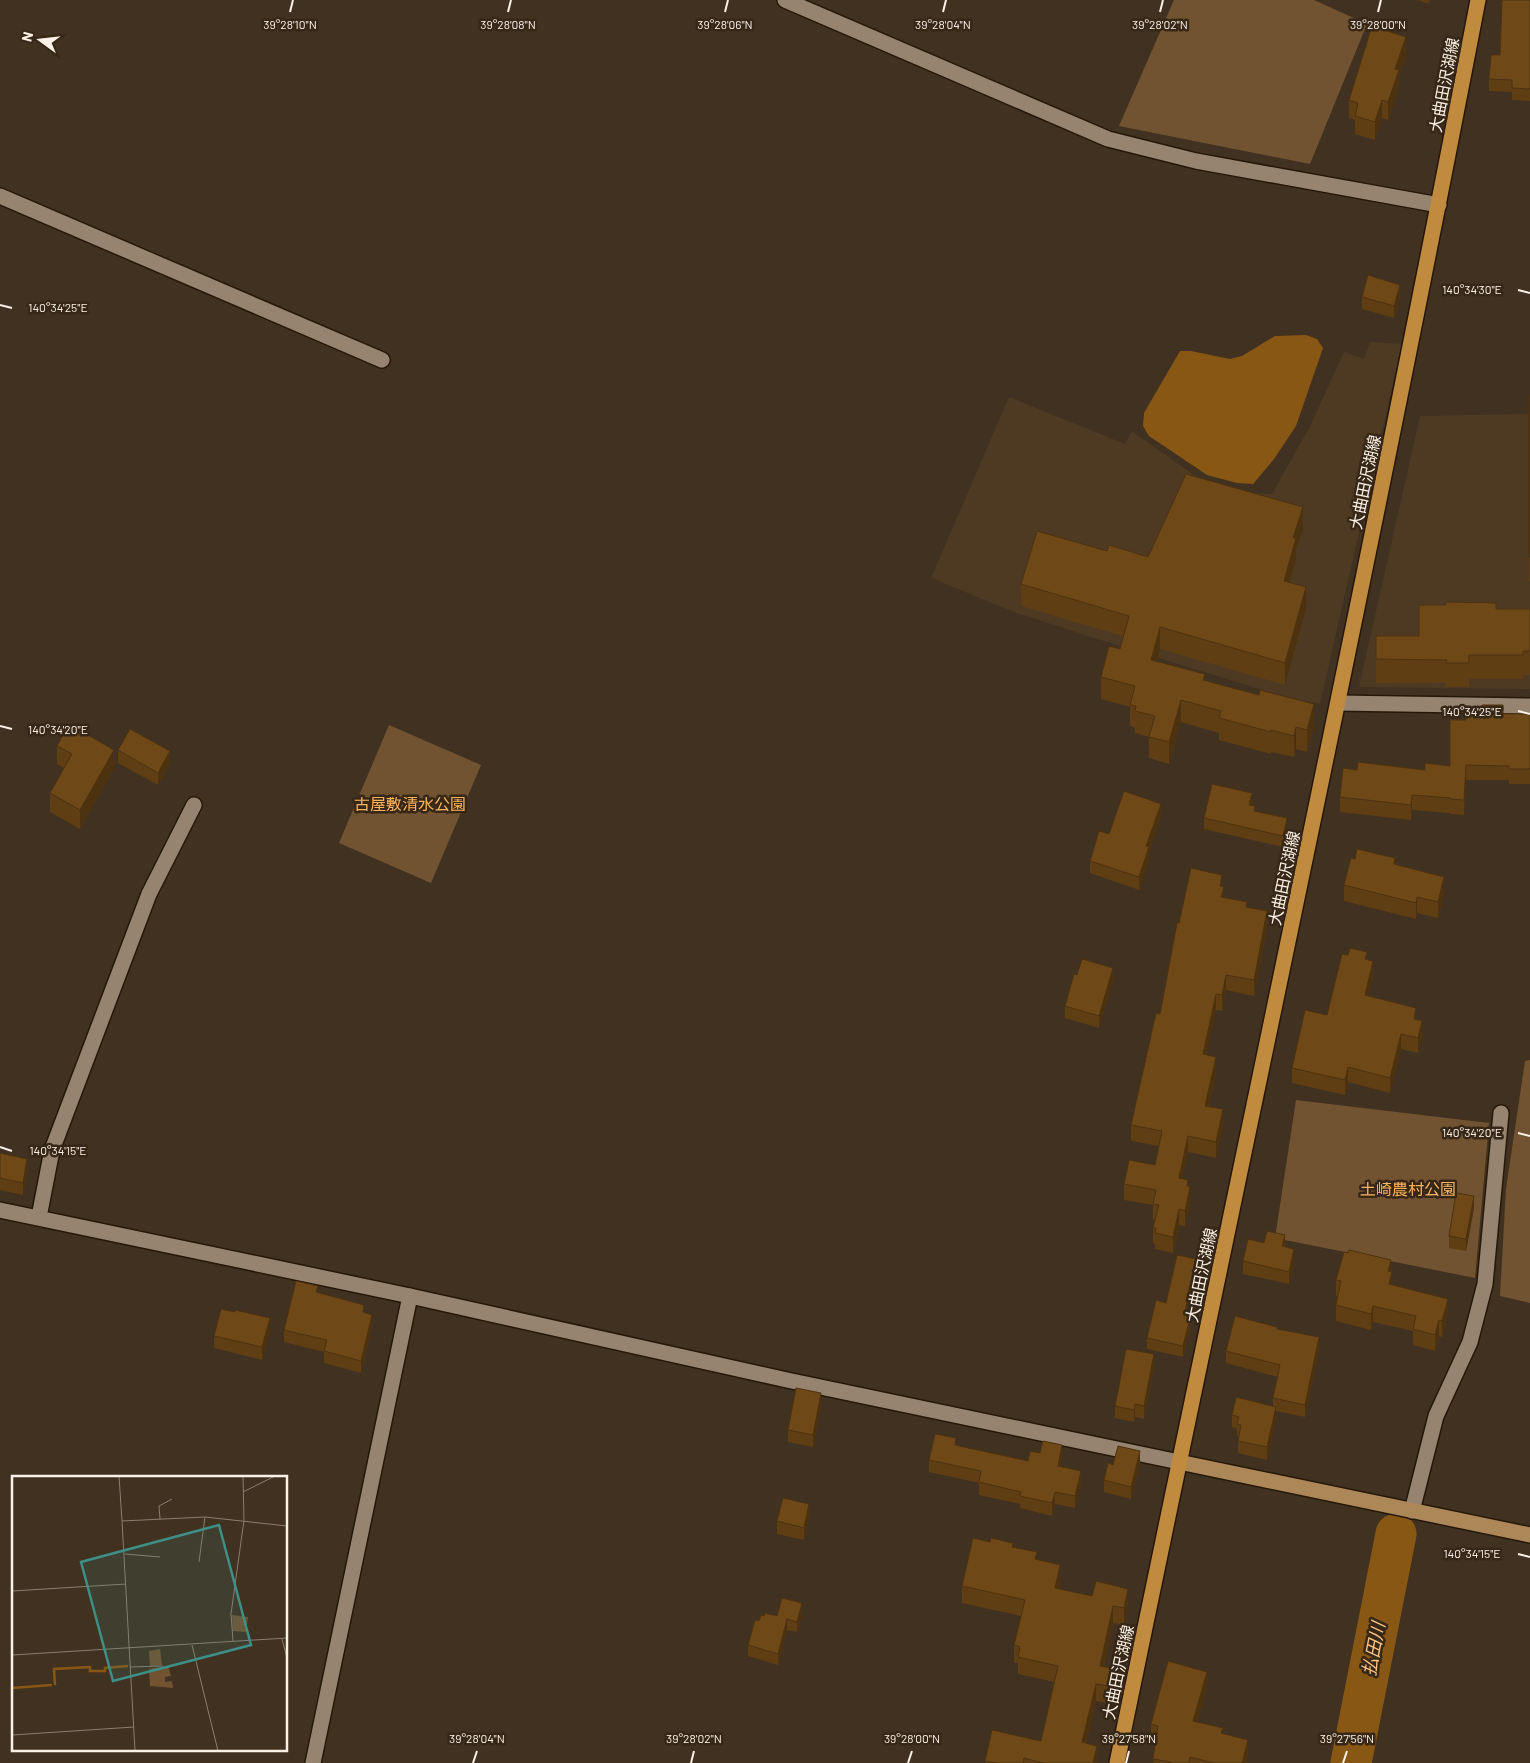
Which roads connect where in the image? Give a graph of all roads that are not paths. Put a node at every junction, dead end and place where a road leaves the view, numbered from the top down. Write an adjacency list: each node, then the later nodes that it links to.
1 (785, 0): 4 (street)
2 (1478, 0): 4 (main road, 大曲田沢湖線)
3 (0, 196): 5 (street)
4 (1439, 206): 6 (main road, 大曲田沢湖線)
5 (382, 360)
6 (1338, 703): 7 (street); 13 (main road, 大曲田沢湖線)
7 (1530, 706)
8 (194, 804): 11 (street)
9 (1501, 1113): 14 (street)
10 (0, 1210): 11 (street)
11 (40, 1217): 12 (street)
12 (410, 1296): 13 (street); 16 (street)
13 (1179, 1462): 14 (street); 17 (main road, 大曲田沢湖線)
14 (1412, 1511): 15 (street)
15 (1530, 1535)
16 (314, 1763)
17 (1118, 1763)

